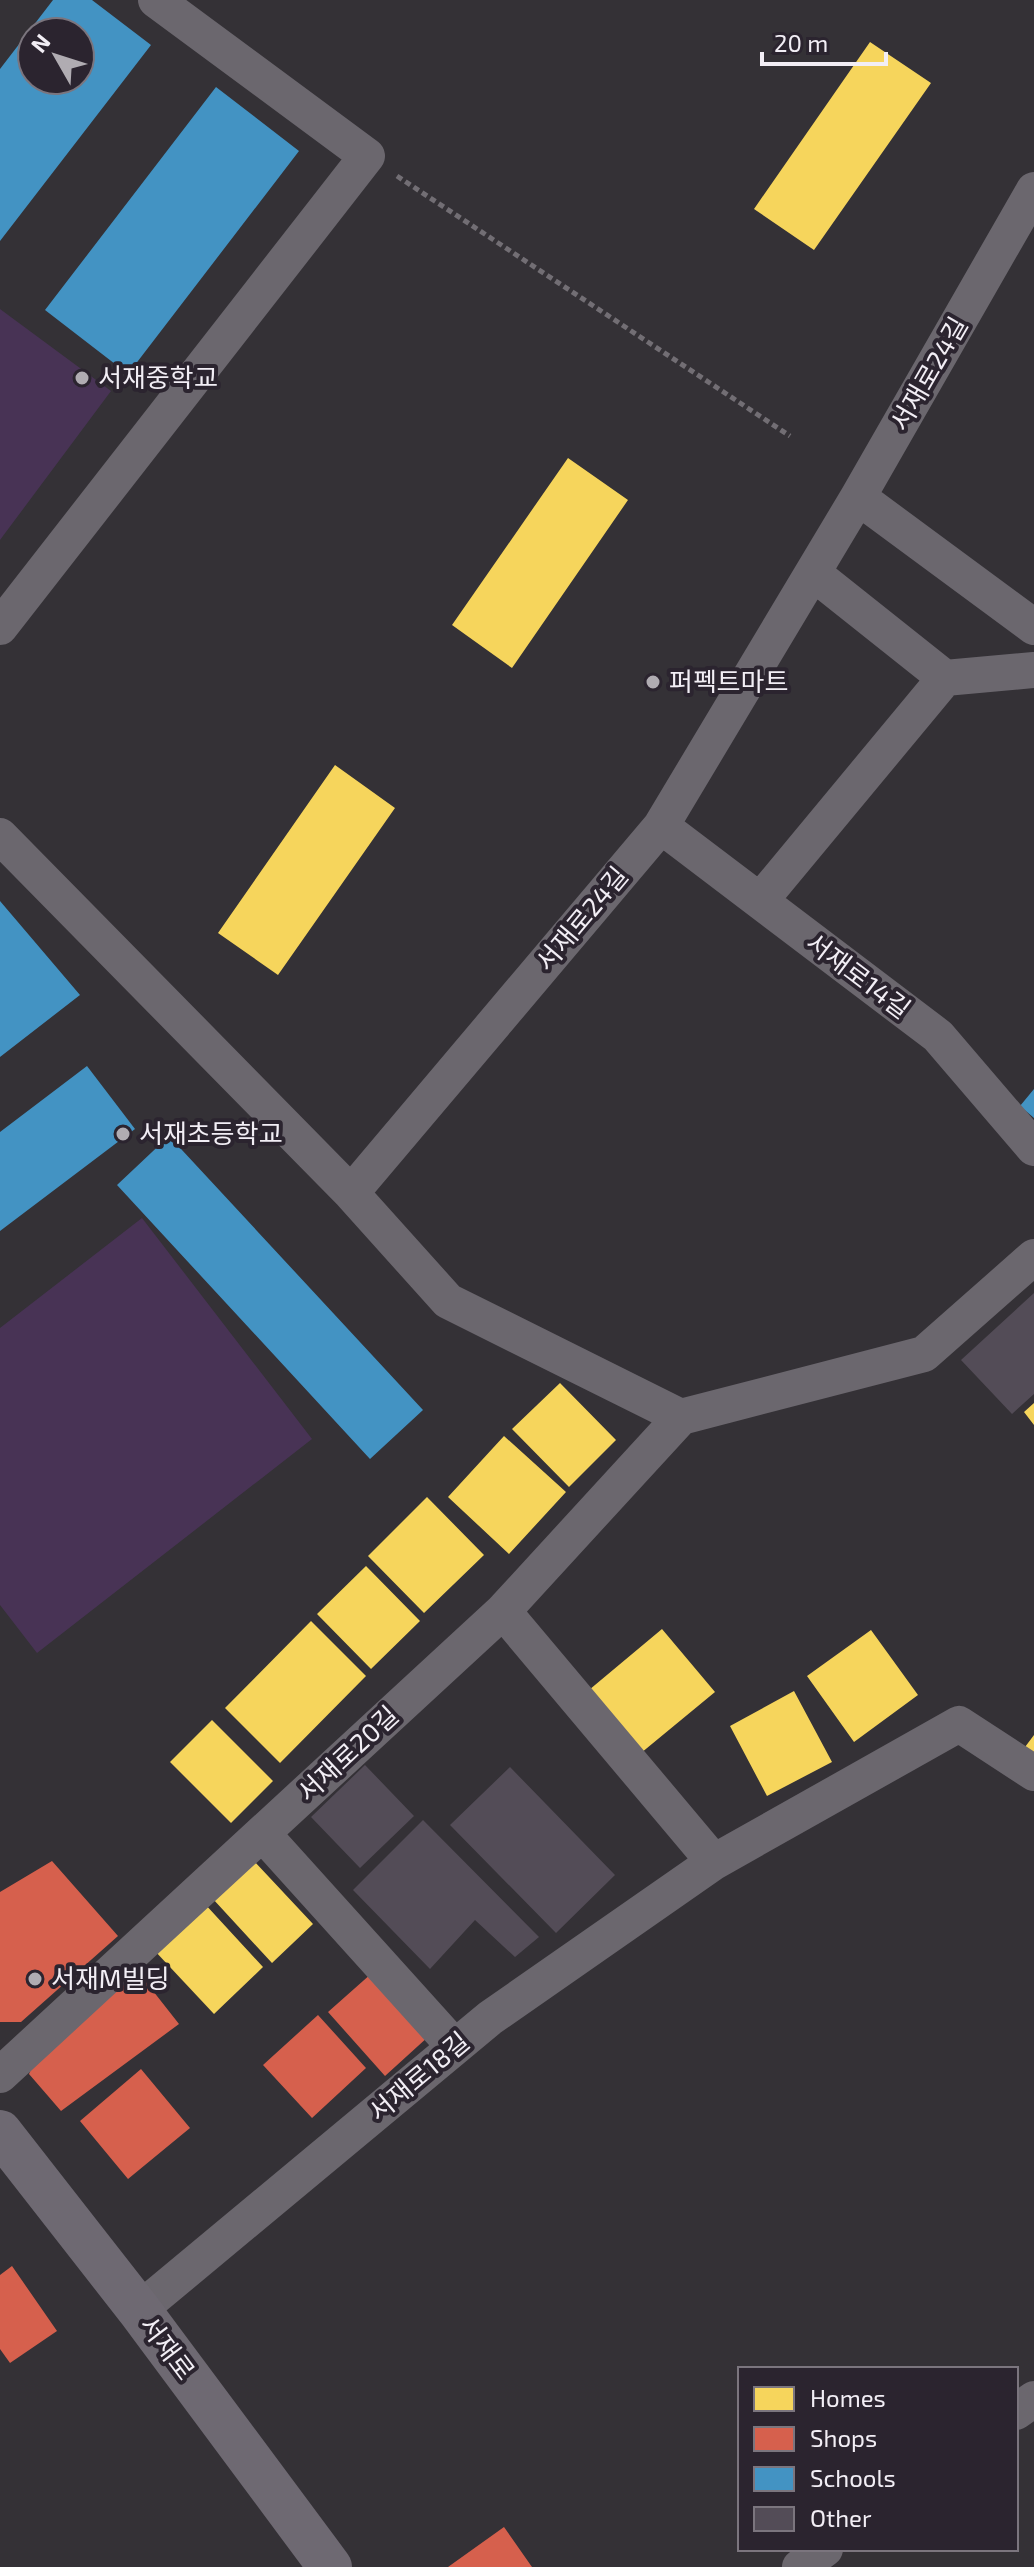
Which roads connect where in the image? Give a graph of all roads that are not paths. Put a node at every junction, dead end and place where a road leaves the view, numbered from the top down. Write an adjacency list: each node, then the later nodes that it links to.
1 (156, 0): 5 (street)
2 (1034, 190): 3 (street, 서재로24길)
3 (858, 497): 4 (street, 서재로24길); 6 (street)
4 (813, 573): 8 (street); 9 (street, 서재로24길)
5 (0, 627)
6 (1034, 627)
7 (1034, 670): 8 (street)
8 (945, 678): 11 (street)
9 (661, 826): 11 (street, 서재로14길); 13 (street, 서재로24길)
10 (0, 836): 13 (street)
11 (760, 901): 12 (street, 서재로14길)
12 (1034, 1148)
13 (351, 1193): 15 (street)
14 (1034, 1257): 15 (street)
15 (681, 1417): 16 (street, 서재로20길)
16 (503, 1611): 18 (street, 서재로20길); 19 (street)
17 (1034, 1773): 19 (street, 서재로18길)
18 (262, 1833): 20 (street); 21 (street, 서재로20길)
19 (714, 1862): 20 (street, 서재로18길)
20 (455, 2047): 23 (street, 서재로18길)
21 (0, 2075)
22 (0, 2132): 23 (main road, 서재로)
23 (139, 2310): 25 (main road, 서재로)
24 (822, 2551): 26 (street)
25 (330, 2567)
26 (800, 2567)

